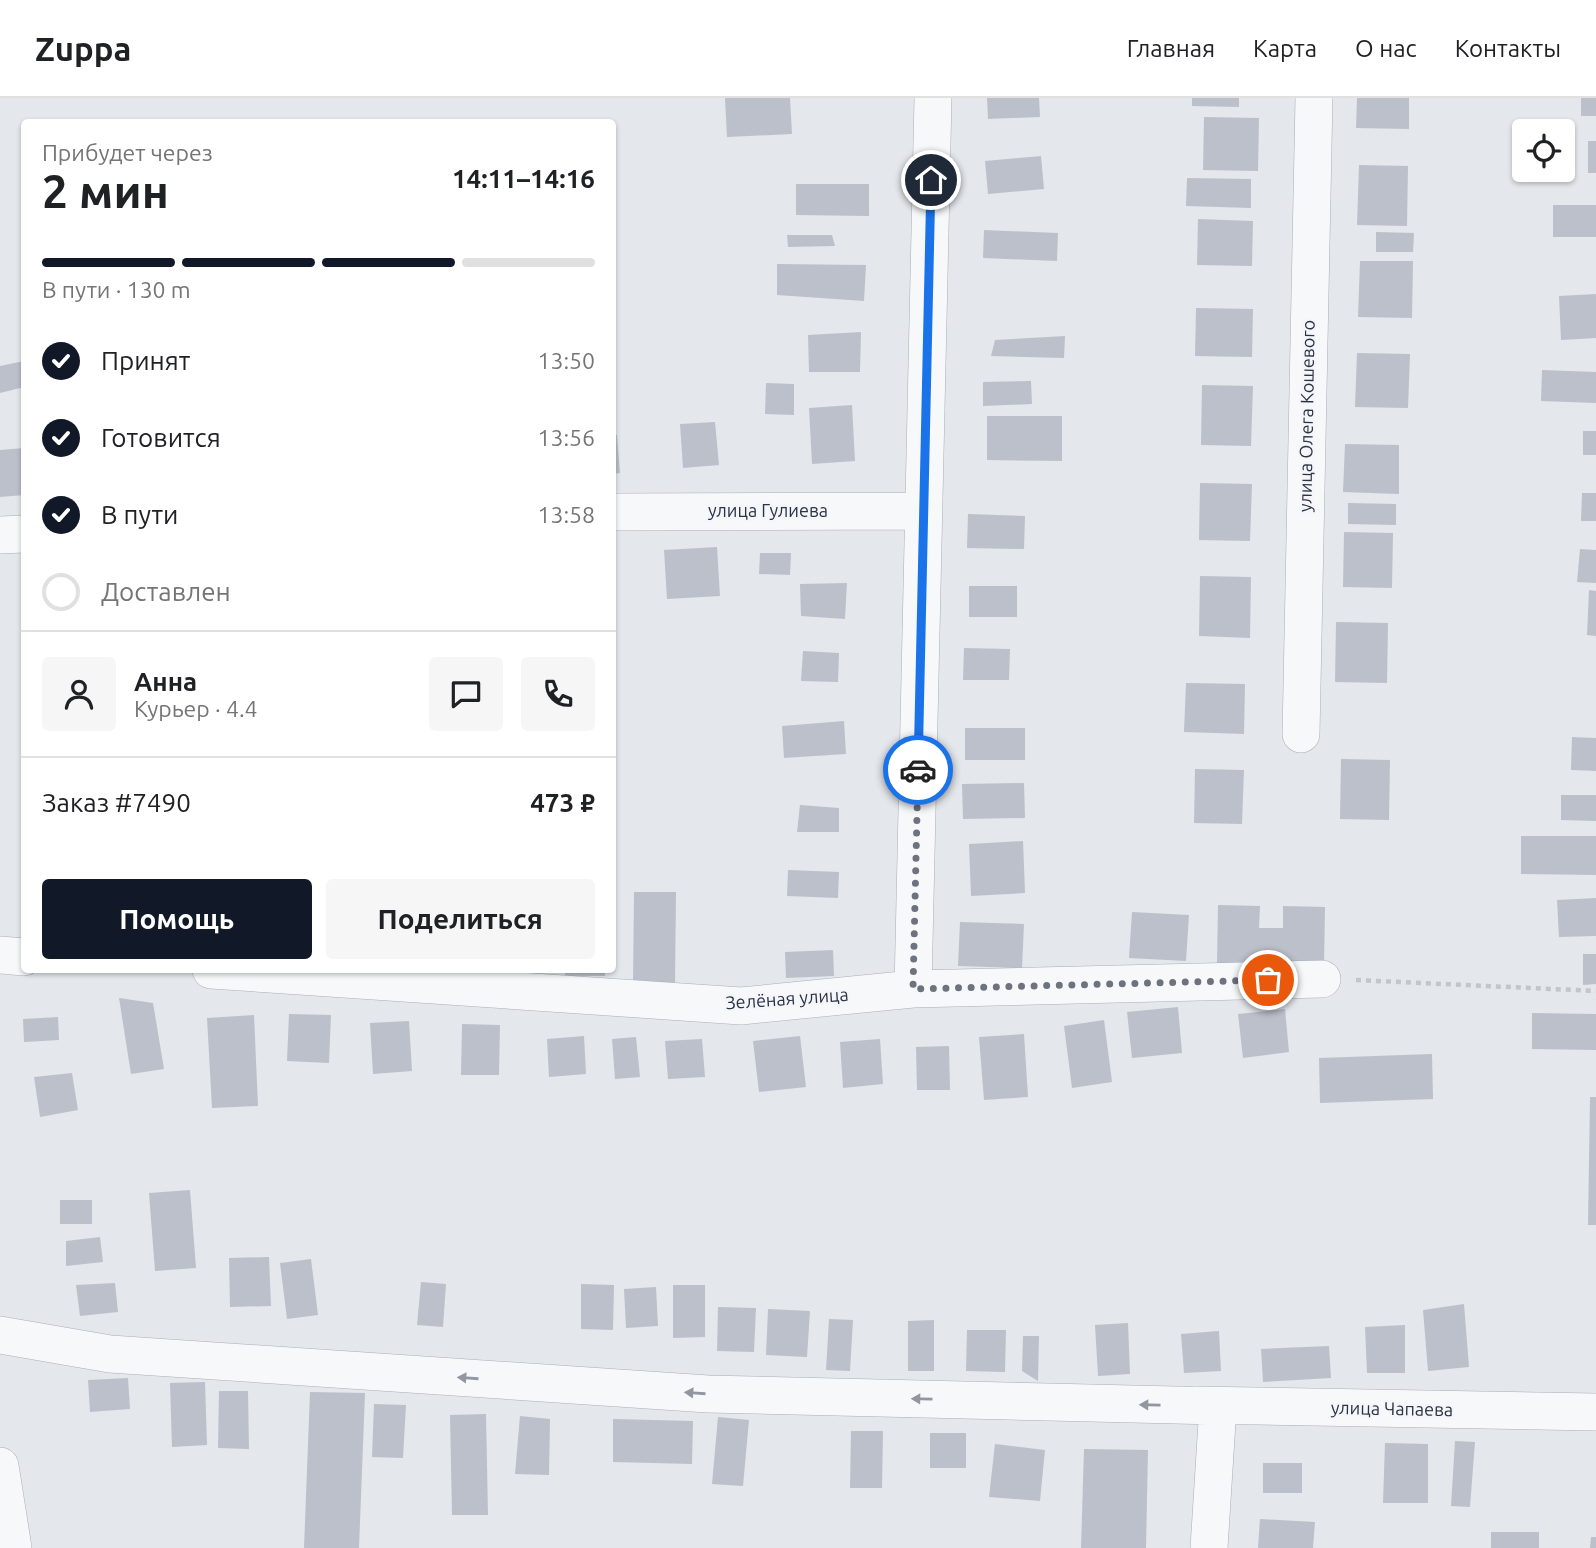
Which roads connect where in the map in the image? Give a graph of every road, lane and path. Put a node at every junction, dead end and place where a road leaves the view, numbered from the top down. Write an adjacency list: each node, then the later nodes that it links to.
1 (933, 98): 3 (street)
2 (1314, 98): 7 (street, улица Олега Кошевого)
3 (924, 510): 4 (street, улица Гулиева); 12 (street)
4 (616, 512)
5 (21, 534): 6 (street)
6 (0, 535)
7 (1300, 734)
8 (0, 955): 9 (street)
9 (21, 957)
10 (255, 973): 12 (street, Зелёная улица)
11 (1322, 979): 12 (street, Зелёная улица); 13 (path)
12 (913, 989)
13 (1596, 991)
14 (0, 1335): 15 (street, улица Чапаева, one-way to 14)
15 (1203, 1406): 16 (street, улица Чапаева); 19 (street)
16 (1596, 1412)
17 (0, 1466): 18 (street)
18 (13, 1548)
19 (1209, 1548)

